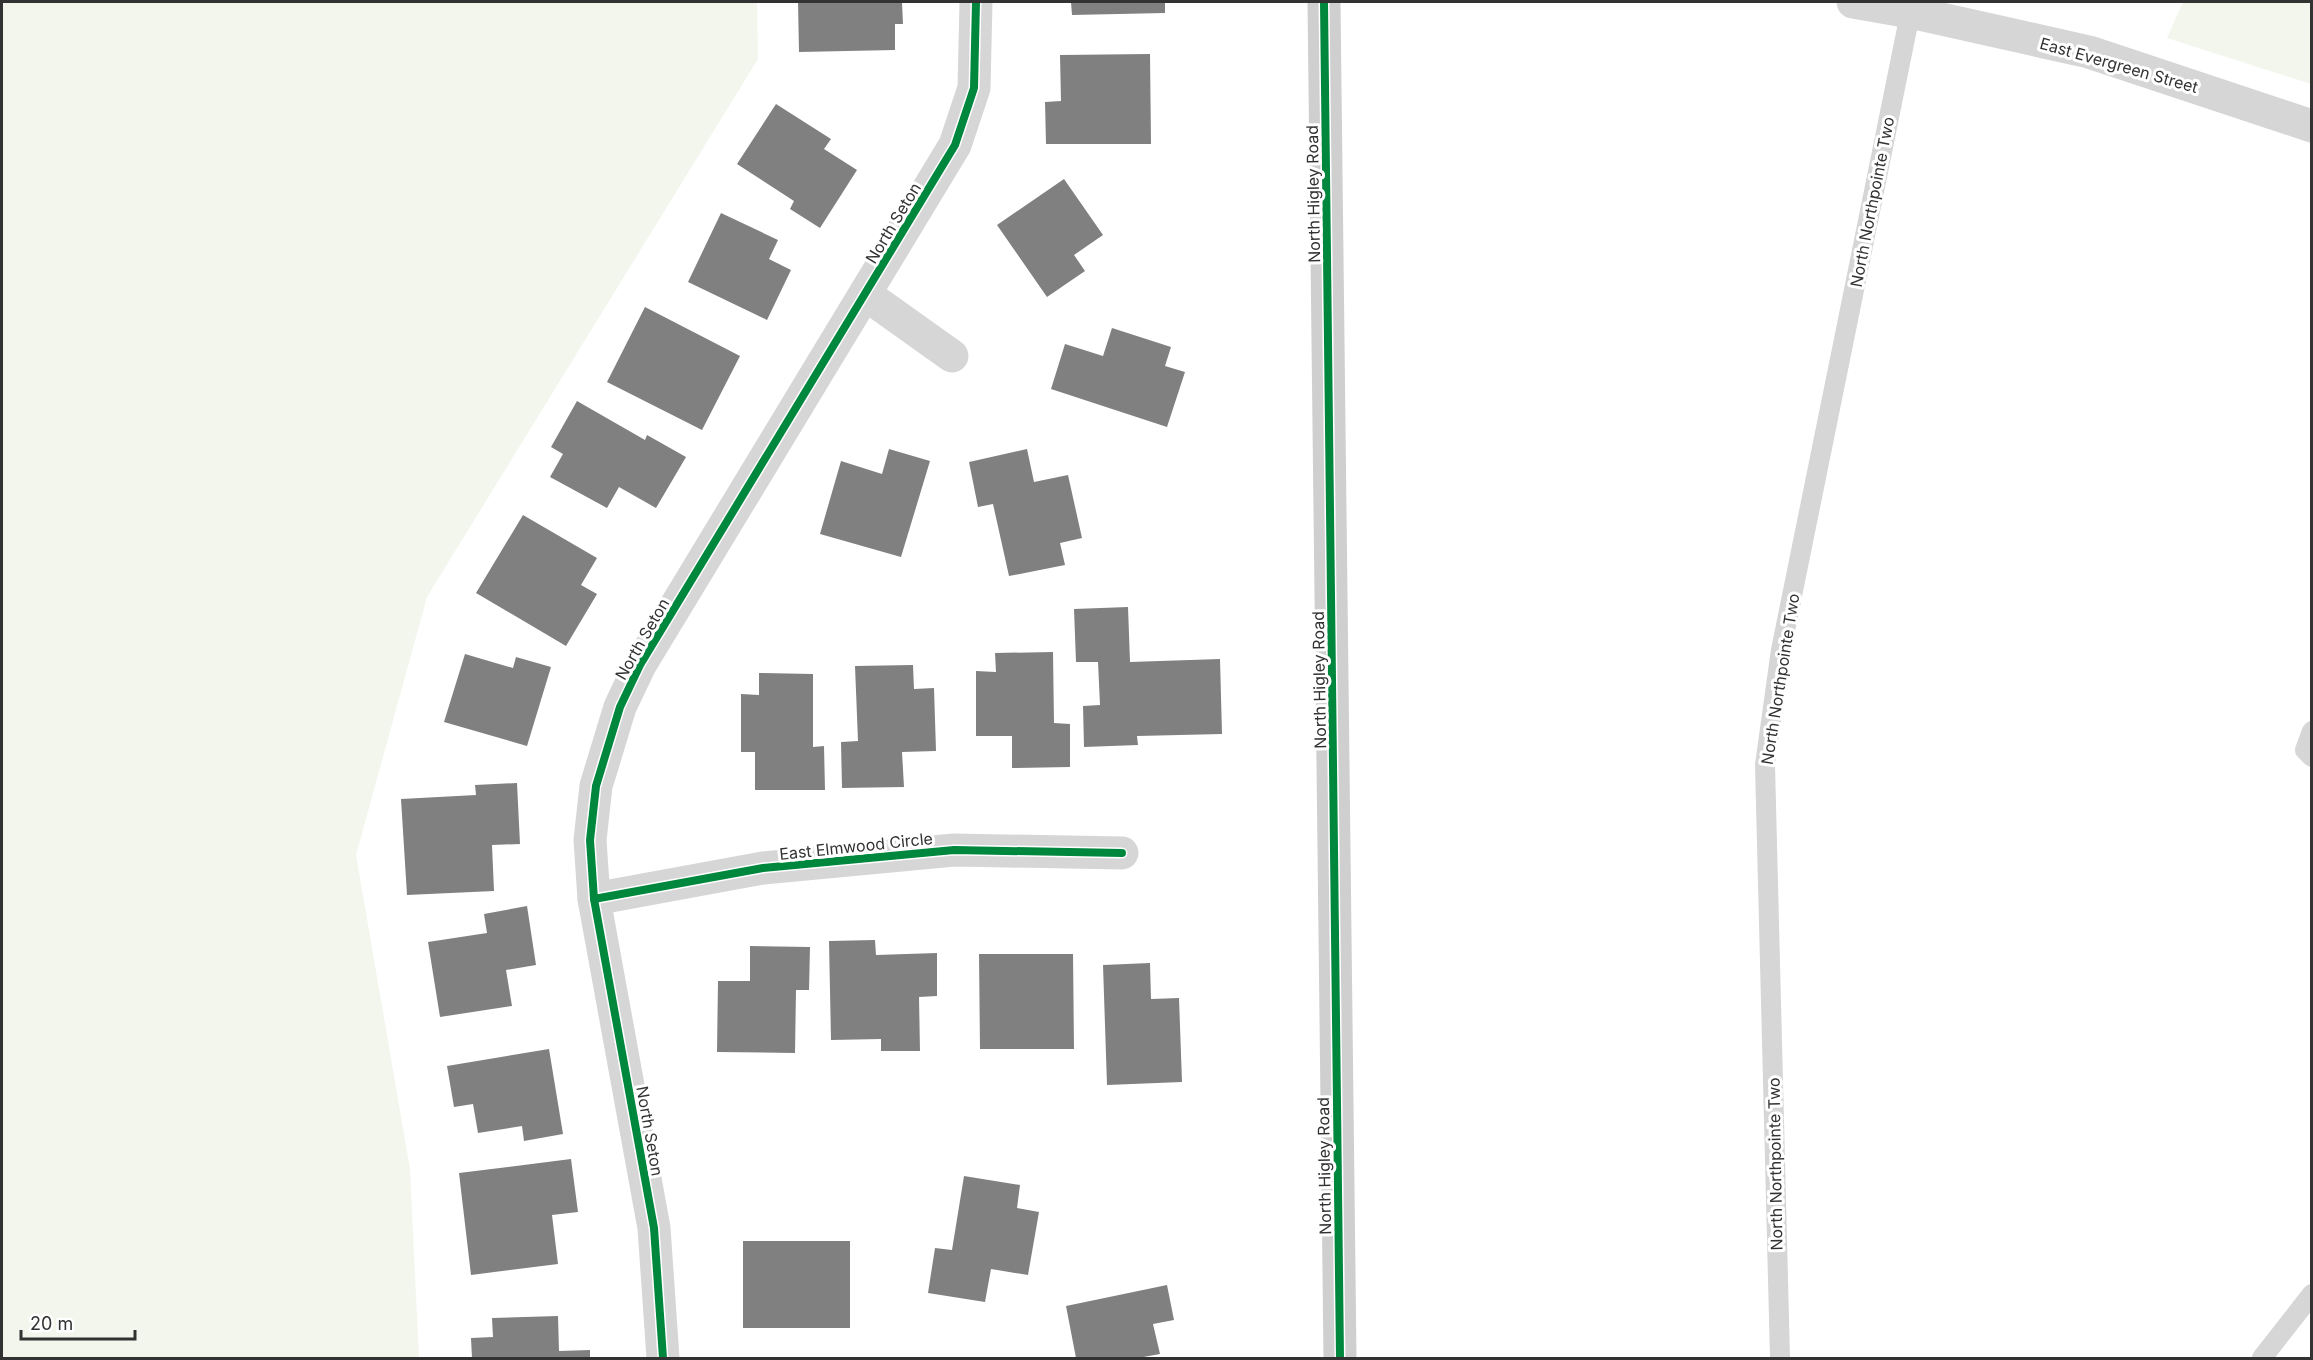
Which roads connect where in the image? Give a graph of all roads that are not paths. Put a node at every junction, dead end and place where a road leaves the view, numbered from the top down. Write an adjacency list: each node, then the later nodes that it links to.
1 (976, 2): 6 (street, North Seton)
2 (1324, 2): 12 (main road, North Higley Road)
3 (1853, 2): 4 (street, East Evergreen Street)
4 (1911, 7): 5 (street, East Evergreen Street); 13 (lane, North Northpointe Two)
5 (2312, 126)
6 (866, 294): 7 (street); 9 (street, North Seton)
7 (952, 356)
8 (1122, 853): 9 (street, East Elmwood Circle)
9 (594, 899): 11 (street, North Seton)
10 (2312, 1294): 14 (lane)
11 (663, 1359)
12 (1340, 1359)
13 (1780, 1359)
14 (2262, 1359)

